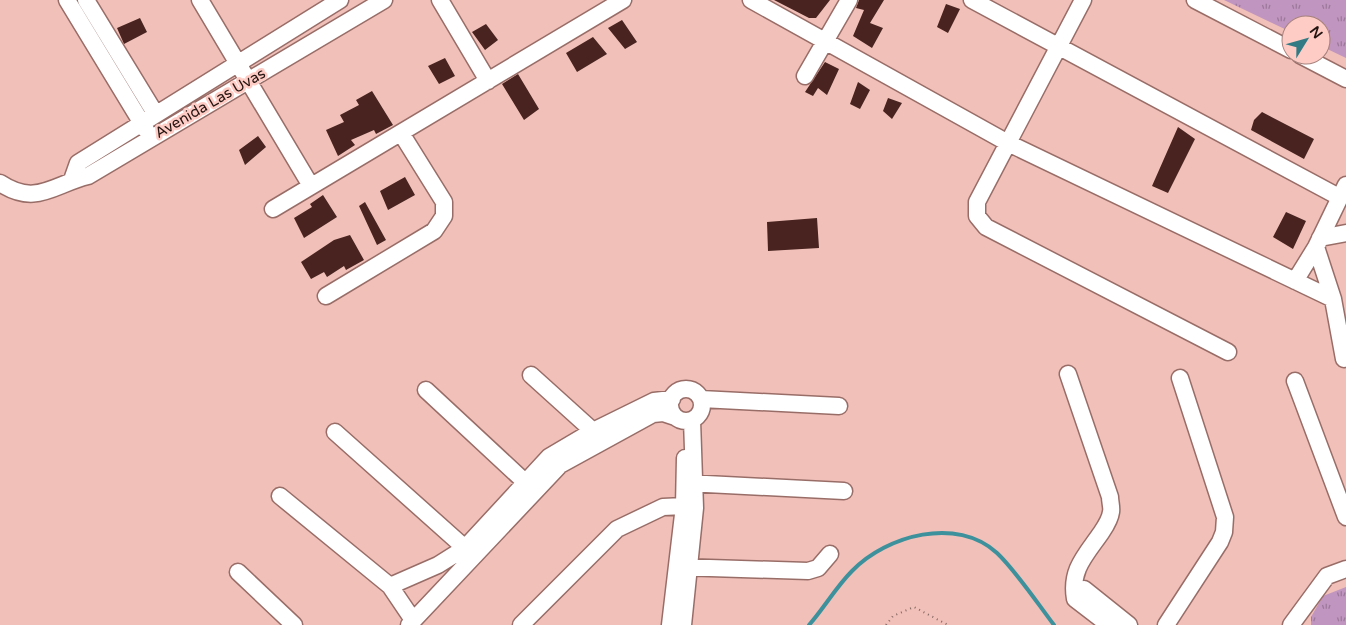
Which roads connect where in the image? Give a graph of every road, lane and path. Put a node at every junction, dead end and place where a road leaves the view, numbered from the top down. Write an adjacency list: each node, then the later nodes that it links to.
1 (67, 0): 24 (street)
2 (86, 0): 23 (street)
3 (200, 0): 17 (street)
4 (340, 0): 13 (street, Avenida Las Uvas)
5 (384, 0): 21 (street, Avenida Las Uvas)
6 (440, 0): 22 (street)
7 (623, 0): 22 (street)
8 (751, 0): 14 (street)
9 (849, 0): 14 (street)
10 (972, 0): 16 (street)
11 (1083, 0): 16 (street)
12 (1195, 0): 15 (street)
13 (323, 4): 17 (street, Avenida Las Uvas)
14 (826, 41): 19 (street); 27 (street)
15 (1281, 45)
16 (1059, 46): 27 (street); 31 (street)
17 (237, 64): 21 (street); 23 (street, Avenida Las Uvas)
18 (1319, 65): 20 (street)
19 (806, 76)
20 (1346, 79)
21 (248, 81): 26 (street, Avenida Las Uvas); 30 (street)
22 (488, 81): 25 (street)
23 (155, 113): 24 (street, Avenida Las Uvas)
24 (141, 122): 26 (street, Avenida Las Uvas); 28 (street)
25 (401, 133): 30 (street); 36 (street)
26 (151, 139): 28 (street)
27 (1008, 143): 35 (street); 38 (street)
28 (72, 180): 29 (street)
29 (0, 183)
30 (311, 186): 32 (street)
31 (1343, 191): 34 (street)
32 (273, 209)
33 (1346, 232): 34 (street)
34 (1318, 243): 35 (street); 37 (street)
35 (1296, 281): 37 (street)
36 (326, 296)
37 (1333, 298): 39 (street)
38 (1228, 352)
39 (1344, 359)
40 (1068, 374): 65 (street)
41 (532, 375): 49 (street)
42 (1180, 378): 76 (street)
43 (1295, 381): 56 (street)
44 (426, 390): 51 (street)
45 (672, 399): 46 (street); 48 (street); 49 (street)
46 (701, 399): 47 (street); 48 (street)
47 (839, 406)
48 (684, 419): 52 (street); 67 (street)
49 (592, 431): 51 (street)
50 (335, 432): 57 (street)
51 (525, 482): 57 (street)
52 (690, 483): 53 (street); 55 (street)
53 (844, 491)
54 (280, 496): 63 (street)
55 (690, 507): 59 (street); 69 (street)
56 (1346, 517)
57 (465, 548): 63 (street)
58 (830, 554): 59 (street)
59 (683, 568): 66 (street)
60 (1346, 569): 64 (street)
61 (238, 572): 68 (street)
62 (1346, 581): 64 (street)
63 (390, 586): 67 (street)
64 (1317, 590): 77 (street)
65 (1076, 591): 74 (street); 75 (street)
66 (679, 606): 70 (street); 71 (street)
67 (411, 623)
68 (294, 625)
69 (521, 625)
70 (670, 625)
71 (683, 625)
72 (886, 625): 73 (path)
73 (948, 625)
74 (1109, 625)
75 (1129, 625)
76 (1166, 625)
77 (1292, 625)

